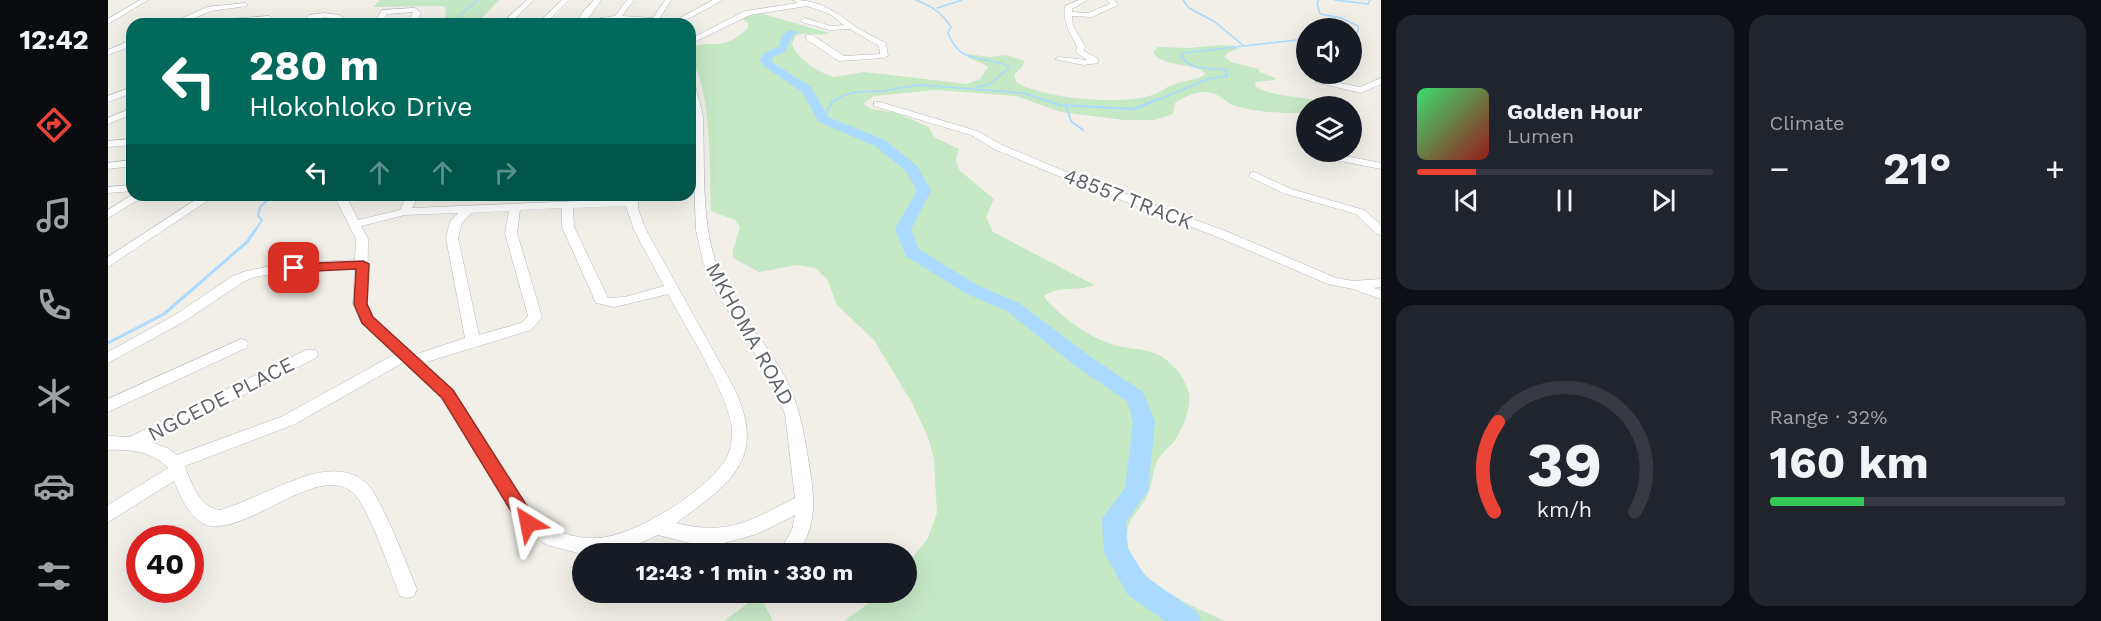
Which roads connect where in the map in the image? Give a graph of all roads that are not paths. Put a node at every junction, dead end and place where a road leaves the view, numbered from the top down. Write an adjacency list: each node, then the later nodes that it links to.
1 (145, 0): 28 (street)
2 (531, 0): 21 (street)
3 (566, 0): 22 (street)
4 (598, 0): 23 (street)
5 (631, 0): 24 (street)
6 (668, 0): 25 (street)
7 (720, 0): 26 (street)
8 (796, 0): 13 (street)
9 (1084, 0): 14 (street)
10 (1110, 0): 14 (street)
11 (225, 3): 12 (street); 15 (street)
12 (248, 3): 16 (street)
13 (808, 4): 29 (street); 31 (street)
14 (1067, 14): 34 (street)
15 (187, 18)
16 (233, 18)
17 (310, 18): 18 (street)
18 (340, 18)
19 (380, 18): 20 (street)
20 (414, 18)
21 (512, 18)
22 (547, 18)
23 (583, 18)
24 (617, 18)
25 (657, 18)
26 (684, 18)
27 (806, 20): 29 (street)
28 (108, 22)
29 (851, 27): 30 (street)
30 (809, 37)
31 (696, 39)
32 (126, 46): 33 (street)
33 (108, 54)
34 (1059, 58)
35 (1381, 81): 36 (street)
36 (1330, 84)
37 (126, 92): 38 (street)
38 (108, 99)
39 (877, 104): 68 (street, 48557 TRACK)
40 (696, 105): 80 (street, MKHOMA ROAD)
41 (126, 114): 42 (street)
42 (108, 122)
43 (126, 142): 44 (street)
44 (108, 144)
45 (1361, 162): 48 (street)
46 (126, 164): 47 (street)
47 (108, 166)
48 (1381, 166)
49 (1254, 175): 64 (street)
50 (126, 188): 51 (street)
51 (108, 190)
52 (130, 201): 62 (street)
53 (201, 201): 66 (street)
54 (343, 201): 63 (street)
55 (410, 201): 61 (street)
56 (606, 201): 58 (street)
57 (632, 201): 69 (street)
58 (568, 204): 59 (street); 69 (street)
59 (515, 207): 60 (street); 71 (street)
60 (466, 210): 61 (street); 71 (street)
61 (405, 212): 63 (street)
62 (108, 215)
63 (354, 224): 65 (street)
64 (1381, 231)
65 (363, 264): 74 (street); 75 (street)
66 (109, 265)
67 (1381, 283): 68 (street, 48557 TRACK)
68 (1353, 285): 70 (street)
69 (672, 288): 82 (street)
70 (1381, 295)
71 (472, 341): 75 (street)
72 (241, 344): 76 (street)
73 (311, 354): 78 (street, NGCEDE PLACE)
74 (108, 358)
75 (408, 358): 79 (street); 82 (street)
76 (108, 406)
77 (108, 443): 78 (street)
78 (130, 445): 79 (street)
79 (176, 467): 81 (street); 84 (street)
80 (804, 502): 82 (street); 83 (street, MKHOMA ROAD)
81 (108, 514)
82 (656, 526)
83 (794, 543)
84 (407, 589)

